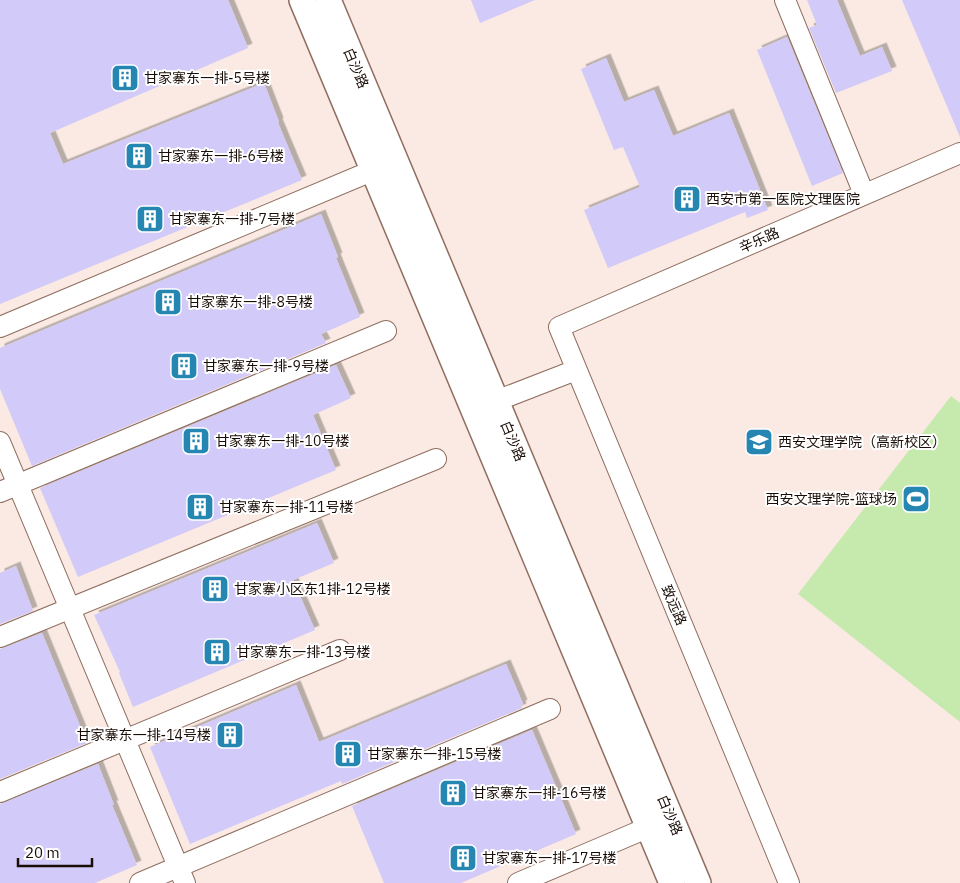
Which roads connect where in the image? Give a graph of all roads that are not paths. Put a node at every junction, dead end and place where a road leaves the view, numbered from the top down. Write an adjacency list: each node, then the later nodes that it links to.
1 (302, 0): 5 (street, 白沙路)
2 (328, 0): 11 (street, 白沙路)
3 (785, 0): 6 (street)
4 (960, 153): 6 (street, 辛乐路)
5 (374, 170): 7 (street); 21 (street, 白沙路)
6 (864, 194): 8 (street, 辛乐路)
7 (0, 327)
8 (559, 327): 10 (street, 致远路)
9 (386, 331): 14 (street)
10 (576, 370): 11 (street); 27 (street, 致远路)
11 (496, 401): 21 (street, 白沙路)
12 (0, 442): 14 (street)
13 (436, 459): 15 (street)
14 (9, 488): 15 (street)
15 (69, 608): 16 (street); 19 (street)
16 (0, 637)
17 (340, 650): 19 (street)
18 (550, 710): 22 (street)
19 (124, 739): 20 (street); 22 (street)
20 (0, 792)
21 (660, 823): 24 (street); 25 (street, 白沙路); 26 (street, 白沙路)
22 (181, 875): 23 (street)
23 (140, 883)
24 (518, 883)
25 (672, 883)
26 (698, 883)
27 (789, 883)

